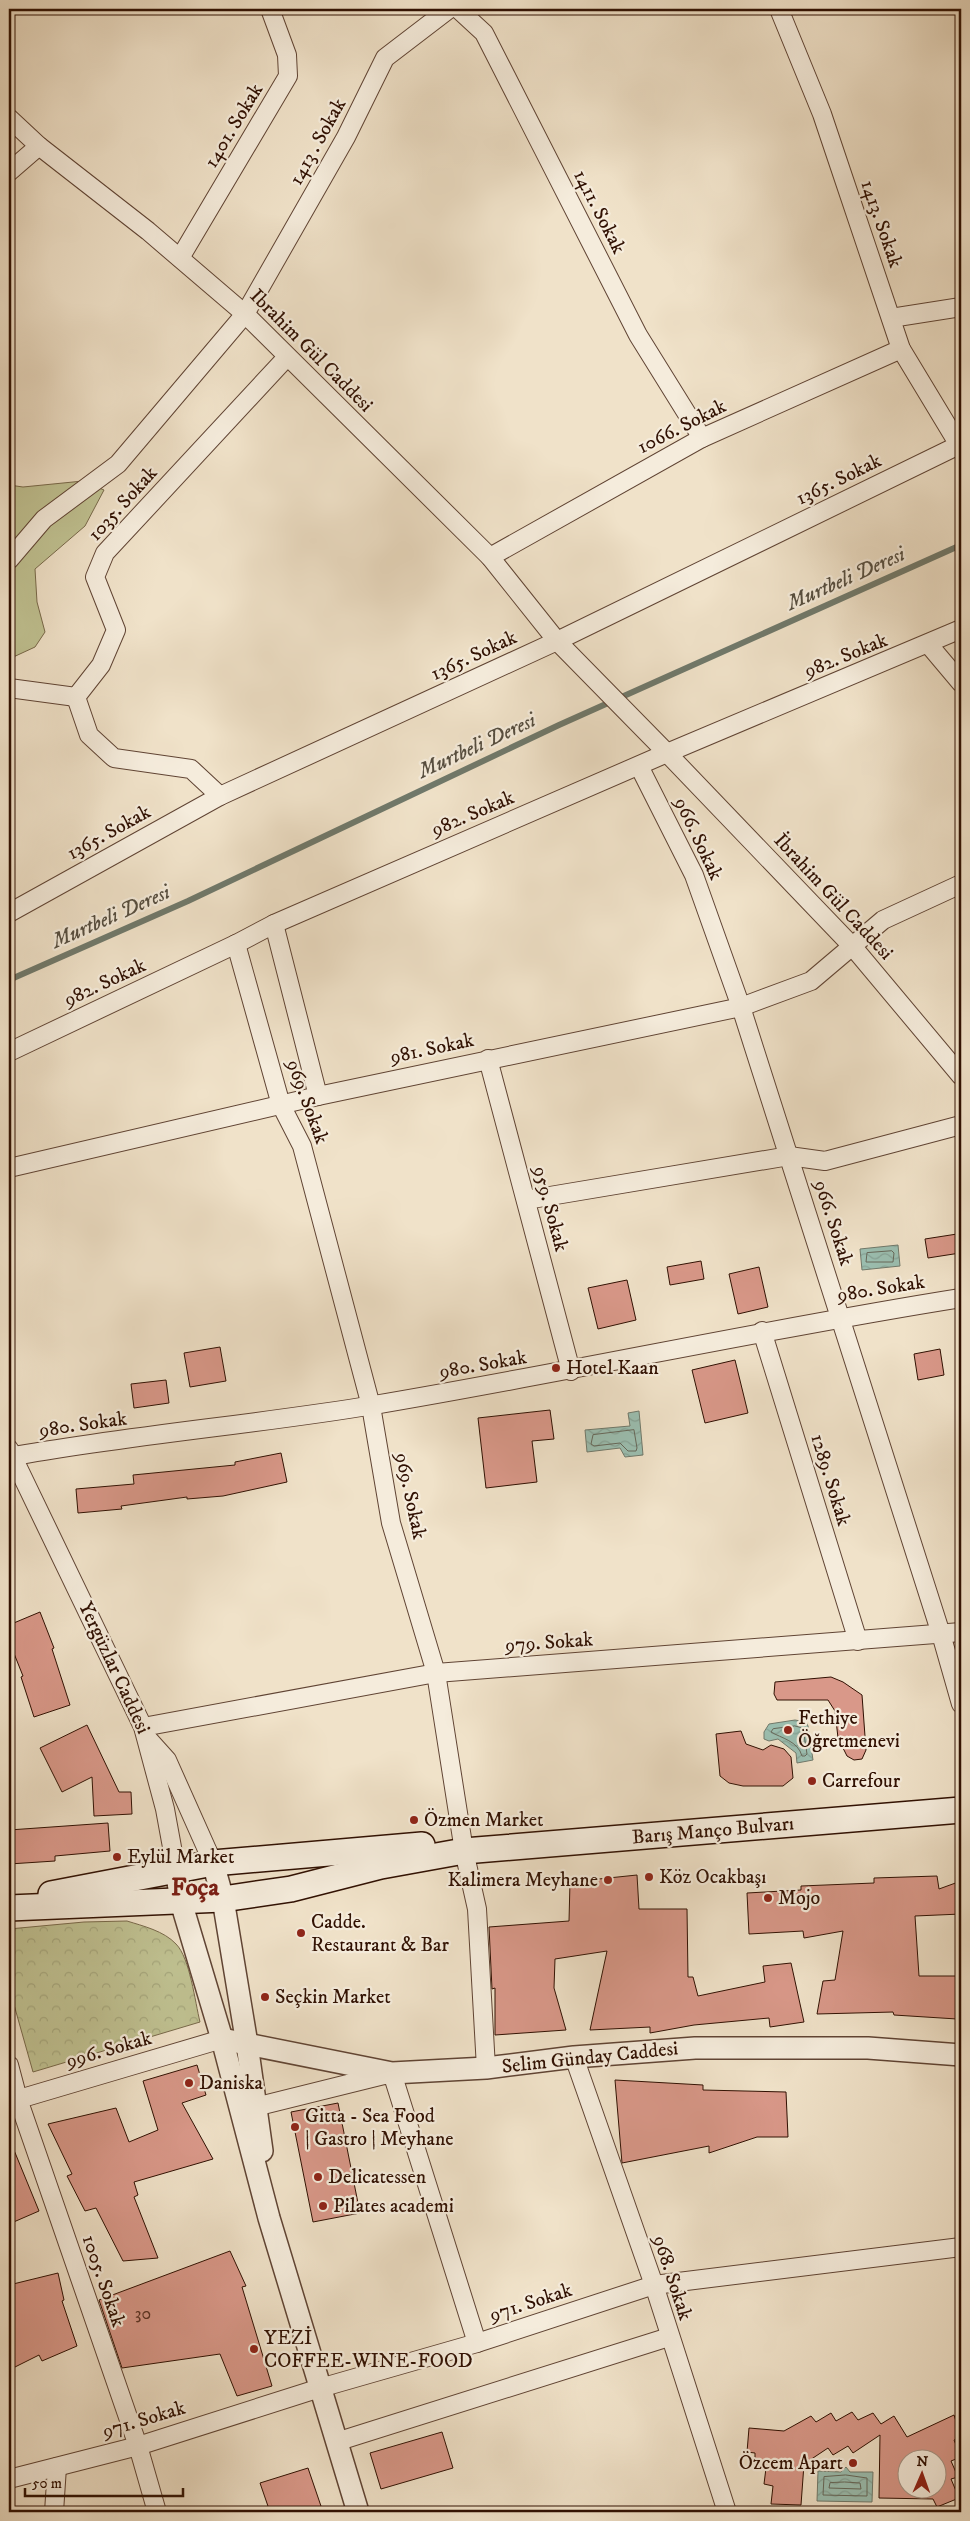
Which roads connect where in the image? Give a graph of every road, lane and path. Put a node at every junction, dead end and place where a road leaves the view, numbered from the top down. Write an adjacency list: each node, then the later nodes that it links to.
1 (270, 9): 8 (street, 1401. Sokak)
2 (448, 9): 10 (street, 1413 . Sokak)
3 (458, 9): 14 (street, 1411. Sokak)
4 (779, 9): 11 (street, 1413. Sokak)
5 (9, 118): 6 (street, Ibrahim Gül Caddesi)
6 (39, 146): 7 (street); 8 (street, Ibrahim Gül Caddesi)
7 (9, 172)
8 (180, 258): 10 (street, Ibrahim Gül Caddesi)
9 (961, 307): 11 (street)
10 (245, 314): 13 (street, Ibrahim Gül Caddesi); 17 (street, 1413 . Sokak)
11 (891, 318): 12 (street, 1413. Sokak)
12 (901, 349): 14 (street, 1066. Sokak); 15 (street, 1413. Sokak)
13 (287, 357): 16 (street, Ibrahim Gül Caddesi); 23 (street, 1035. Sokak)
14 (702, 438): 16 (street, 1066. Sokak)
15 (960, 445): 19 (street, 1365. Sokak)
16 (490, 557): 19 (street, Ibrahim Gül Caddesi)
17 (9, 560)
18 (961, 629): 20 (street, 982. Sokak)
19 (556, 641): 24 (street, İbrahim Gül Caddesi); 26 (street, 1365. Sokak)
20 (929, 645): 21 (street); 24 (street, 982. Sokak)
21 (961, 683)
22 (9, 688): 23 (street)
23 (76, 697): 26 (street)
24 (667, 753): 25 (street, 982. Sokak); 31 (street, İbrahim Gül Caddesi)
25 (639, 766): 29 (street, 982. Sokak); 32 (street, 966. Sokak)
26 (220, 796): 28 (street, 1365. Sokak)
27 (961, 884): 31 (street, 981. Sokak)
28 (9, 913)
29 (274, 924): 30 (street, 982. Sokak); 36 (street)
30 (236, 944): 33 (street, 982. Sokak); 37 (street, 969. Sokak)
31 (853, 947): 32 (street, 981. Sokak); 35 (street, İbrahim Gül Caddesi)
32 (741, 1007): 34 (street, 981. Sokak); 39 (street, 966. Sokak)
33 (9, 1052)
34 (488, 1059): 36 (street, 981. Sokak); 41 (street, 959. Sokak)
35 (961, 1076)
36 (318, 1096): 37 (street, 981. Sokak)
37 (281, 1105): 40 (street, 981. Sokak); 46 (street, 969. Sokak)
38 (961, 1125): 39 (street)
39 (789, 1156): 41 (street); 43 (street, 966. Sokak)
40 (9, 1168)
41 (526, 1200): 45 (street, 959. Sokak)
42 (961, 1298): 43 (street, 980. Sokak)
43 (841, 1317): 44 (street, 980. Sokak); 49 (street, 966. Sokak)
44 (762, 1331): 45 (street, 980. Sokak); 50 (street, 1289. Sokak)
45 (572, 1371): 46 (street, 980. Sokak)
46 (371, 1406): 47 (street, 980. Sokak); 51 (street, 969. Sokak)
47 (10, 1454): 53 (street, Yergüzlar Caddesi)
48 (961, 1632): 49 (street, 979. Sokak)
49 (941, 1634): 50 (street, 979. Sokak); 52 (street, 966. Sokak)
50 (858, 1641): 51 (street, 979. Sokak)
51 (436, 1673): 53 (street, 979. Sokak); 55 (street, 969. Sokak)
52 (961, 1704)
53 (145, 1732): 56 (street); 57 (street, Yergüzlar Caddesi)
54 (961, 1810): 55 (main road, Barış Manço Bulvarı)
55 (464, 1851): 56 (main road, Barış Manço Bulvarı); 58 (main road, Barış Manço Bulvarı); 67 (street, 969. Sokak)
56 (213, 1863): 57 (main road, Barış Manço Bulvarı); 58 (street)
57 (176, 1869): 59 (street, Yergüzlar Caddesi); 60 (main road, Barış Manço Bulvarı)
58 (223, 1899): 59 (main road, Barış Manço Bulvarı); 63 (street)
59 (181, 1902): 61 (main road, Barış Manço Bulvarı); 62 (street, Yergüzlar Caddesi)
60 (9, 1903)
61 (9, 1908)
62 (222, 2039): 63 (street, Selim Günday Caddesi); 69 (street, 996. Sokak); 70 (street, Yergüzlar Caddesi)
63 (247, 2044): 68 (street, Selim Günday Caddesi); 70 (street)
64 (961, 2055): 65 (street, Selim Günday Caddesi)
65 (574, 2057): 67 (street, Selim Günday Caddesi); 72 (street, 968. Sokak)
66 (9, 2065): 69 (street, 1005. Sokak)
67 (486, 2068): 68 (street, Selim Günday Caddesi)
68 (392, 2073): 70 (street); 74 (street)
69 (13, 2101): 77 (street, 1005. Sokak)
70 (248, 2109): 75 (street, Yergüzlar Caddesi)
71 (961, 2247): 72 (street, 971. Sokak)
72 (654, 2285): 73 (street, 968. Sokak); 74 (street, 971. Sokak)
73 (669, 2337): 76 (street); 83 (street, 968. Sokak)
74 (477, 2343): 75 (street, 971. Sokak)
75 (320, 2388): 76 (street, Yergüzlar Caddesi); 77 (street, 971. Sokak)
76 (336, 2442): 82 (street, Yergüzlar Caddesi)
77 (138, 2446): 78 (street, 971. Sokak); 81 (street, 1005. Sokak)
78 (57, 2467): 79 (street, 971. Sokak); 80 (street)
79 (9, 2479)
80 (54, 2512)
81 (158, 2512)
82 (358, 2512)
83 (727, 2512)

